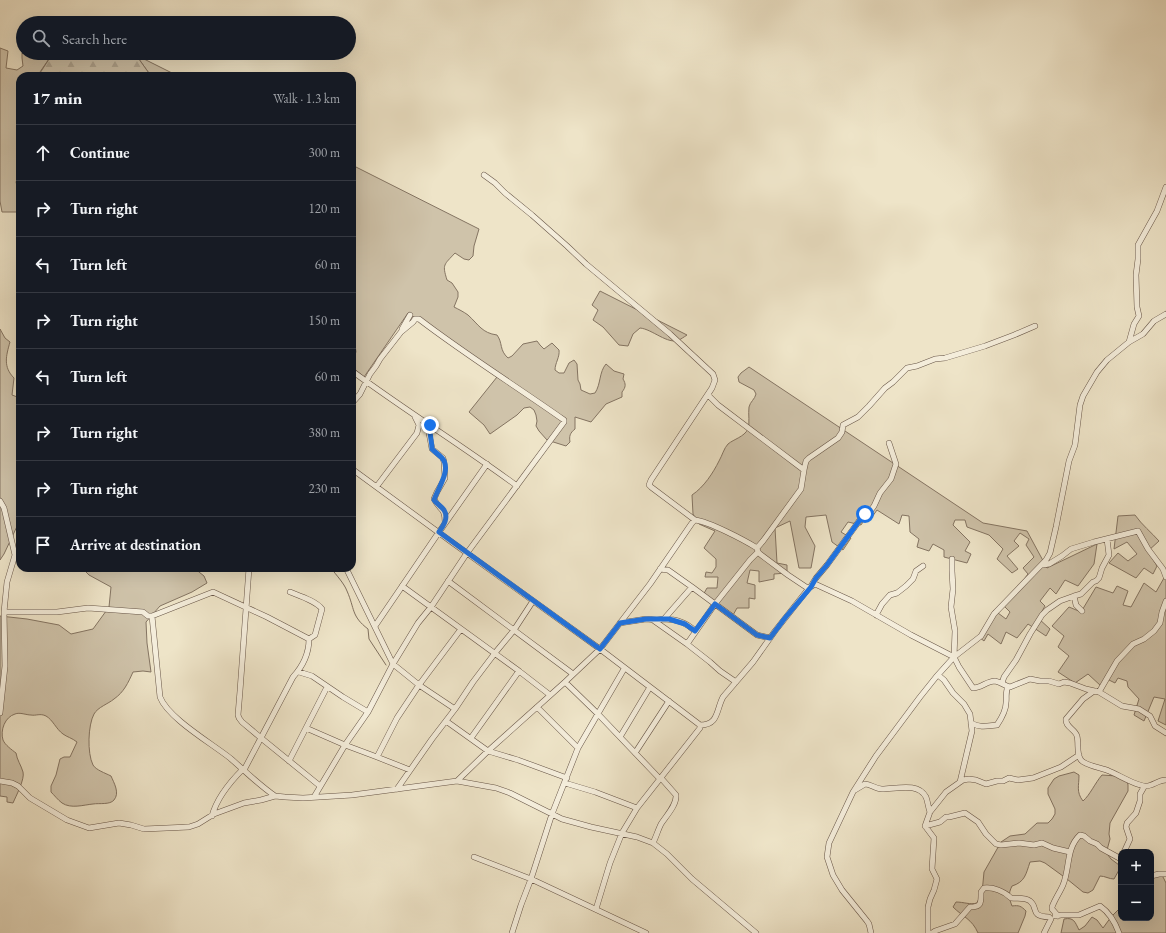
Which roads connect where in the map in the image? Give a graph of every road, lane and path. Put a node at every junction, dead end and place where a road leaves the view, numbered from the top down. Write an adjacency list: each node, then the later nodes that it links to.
1 (484, 175): 10 (street)
2 (1166, 187): 7 (street)
3 (1166, 314): 7 (street)
4 (410, 315): 6 (street)
5 (1035, 326): 16 (street)
6 (401, 332): 9 (street); 19 (street)
7 (1129, 342): 28 (street)
8 (356, 374): 9 (street)
9 (365, 382): 11 (street); 12 (street)
10 (708, 395): 16 (street); 21 (street)
11 (356, 398)
12 (412, 413): 13 (street); 18 (street)
13 (430, 425): 15 (street); 22 (street)
14 (889, 443): 37 (street)
15 (487, 464): 19 (street); 22 (street)
16 (804, 470): 25 (street)
17 (356, 472): 18 (street)
18 (377, 486): 23 (street)
19 (517, 486): 26 (street)
20 (0, 501): 42 (street)
21 (695, 520): 25 (street); 30 (street)
22 (445, 523): 23 (street)
23 (439, 532): 26 (street); 35 (street)
24 (1108, 539): 28 (street); 33 (street); 39 (street)
25 (757, 550): 37 (street); 43 (street)
26 (467, 553): 34 (street); 40 (street)
27 (952, 559): 62 (street)
28 (1043, 564): 62 (street)
29 (924, 566): 48 (street)
30 (660, 569): 36 (street); 52 (street)
31 (249, 572): 45 (street)
32 (348, 572): 53 (street)
33 (1166, 577)
34 (448, 581): 44 (street); 55 (street)
35 (402, 586): 44 (street); 53 (street)
36 (692, 587): 43 (street); 50 (street)
37 (810, 587): 48 (street); 57 (street)
38 (290, 592): 58 (street)
39 (1074, 596): 46 (street); 71 (street)
40 (533, 601): 55 (street); 60 (street)
41 (1166, 601): 76 (street)
42 (2, 603): 47 (street)
43 (715, 604): 56 (street); 57 (street)
44 (431, 607): 54 (street); 63 (street)
45 (246, 608): 49 (street); 58 (street); 90 (street)
46 (1082, 611)
47 (4, 612): 49 (street); 82 (street)
48 (876, 614): 62 (street)
49 (152, 616): 99 (street)
50 (664, 618): 51 (street); 56 (street)
51 (653, 620): 52 (street); 59 (street)
52 (620, 623): 60 (street)
53 (375, 626): 63 (street)
54 (461, 629): 61 (street); 72 (street)
55 (514, 630): 61 (street); 67 (street)
56 (695, 631): 59 (street)
57 (770, 638): 70 (street)
58 (309, 639): 66 (street)
59 (686, 644): 70 (street)
60 (600, 649): 64 (street); 67 (street)
61 (495, 653): 65 (street); 80 (street)
62 (954, 657): 68 (street); 71 (street)
63 (393, 664): 72 (street); 81 (street)
64 (624, 669): 74 (street); 83 (street)
65 (519, 671): 77 (street); 91 (street)
66 (298, 672): 73 (street); 90 (street)
67 (573, 674): 69 (street)
68 (938, 675): 85 (street); 110 (street)
69 (565, 682): 77 (street); 83 (street)
70 (736, 682): 86 (street)
71 (1002, 683): 75 (street)
72 (419, 685): 80 (street); 97 (street)
73 (327, 687): 81 (street); 87 (street)
74 (650, 687): 78 (street); 89 (street)
75 (1008, 687): 76 (street); 85 (street)
76 (1097, 692): 88 (street); 96 (street)
77 (550, 695): 79 (street)
78 (669, 700): 86 (street); 95 (street)
79 (537, 707): 93 (street); 94 (street)
80 (455, 709): 84 (street)
81 (368, 712): 92 (street)
82 (0, 713)
83 (598, 714): 89 (street); 93 (street)
84 (446, 721): 91 (street); 100 (street)
85 (971, 723): 106 (street)
86 (700, 725): 101 (street)
87 (306, 728): 92 (street); 98 (street)
88 (1166, 733)
89 (620, 737): 95 (street)
90 (261, 738): 98 (street); 99 (street)
91 (471, 738): 94 (street)
92 (345, 745): 97 (street); 107 (street)
93 (578, 748): 105 (street)
94 (488, 751): 104 (street); 105 (street)
95 (635, 753): 101 (street)
96 (1079, 755): 106 (street); 108 (street)
97 (377, 756): 100 (street)
98 (289, 761): 107 (street)
99 (244, 770): 111 (street); 116 (street)
100 (410, 770): 109 (street)
101 (660, 778): 113 (street); 119 (street)
102 (1166, 780): 108 (street)
103 (0, 781): 116 (street)
104 (457, 781): 109 (street); 115 (street)
105 (566, 781): 113 (street); 115 (street)
106 (960, 782): 114 (street)
107 (320, 786): 112 (street)
108 (1144, 787): 120 (street)
109 (397, 789): 112 (street)
110 (853, 792): 114 (street); 133 (street)
111 (275, 796): 112 (street); 116 (street)
112 (314, 797)
113 (637, 808): 118 (street)
114 (930, 812): 117 (street)
115 (552, 814): 118 (street); 126 (street)
116 (212, 816)
117 (925, 826): 121 (street); 134 (street)
118 (622, 833): 119 (street); 127 (street)
119 (653, 843): 132 (street)
120 (1125, 849)
121 (1070, 852): 122 (street); 128 (street)
122 (1118, 856)
123 (474, 857): 126 (street)
124 (1166, 874): 125 (street)
125 (1154, 875)
126 (531, 879): 127 (street); 130 (street)
127 (596, 909): 131 (street)
128 (1058, 916): 129 (street); 137 (street)
129 (1051, 919): 135 (street); 136 (street)
130 (512, 933)
131 (646, 933)
132 (756, 933)
133 (871, 933)
134 (928, 933)
135 (932, 933)
136 (1044, 933)
137 (1119, 933)

